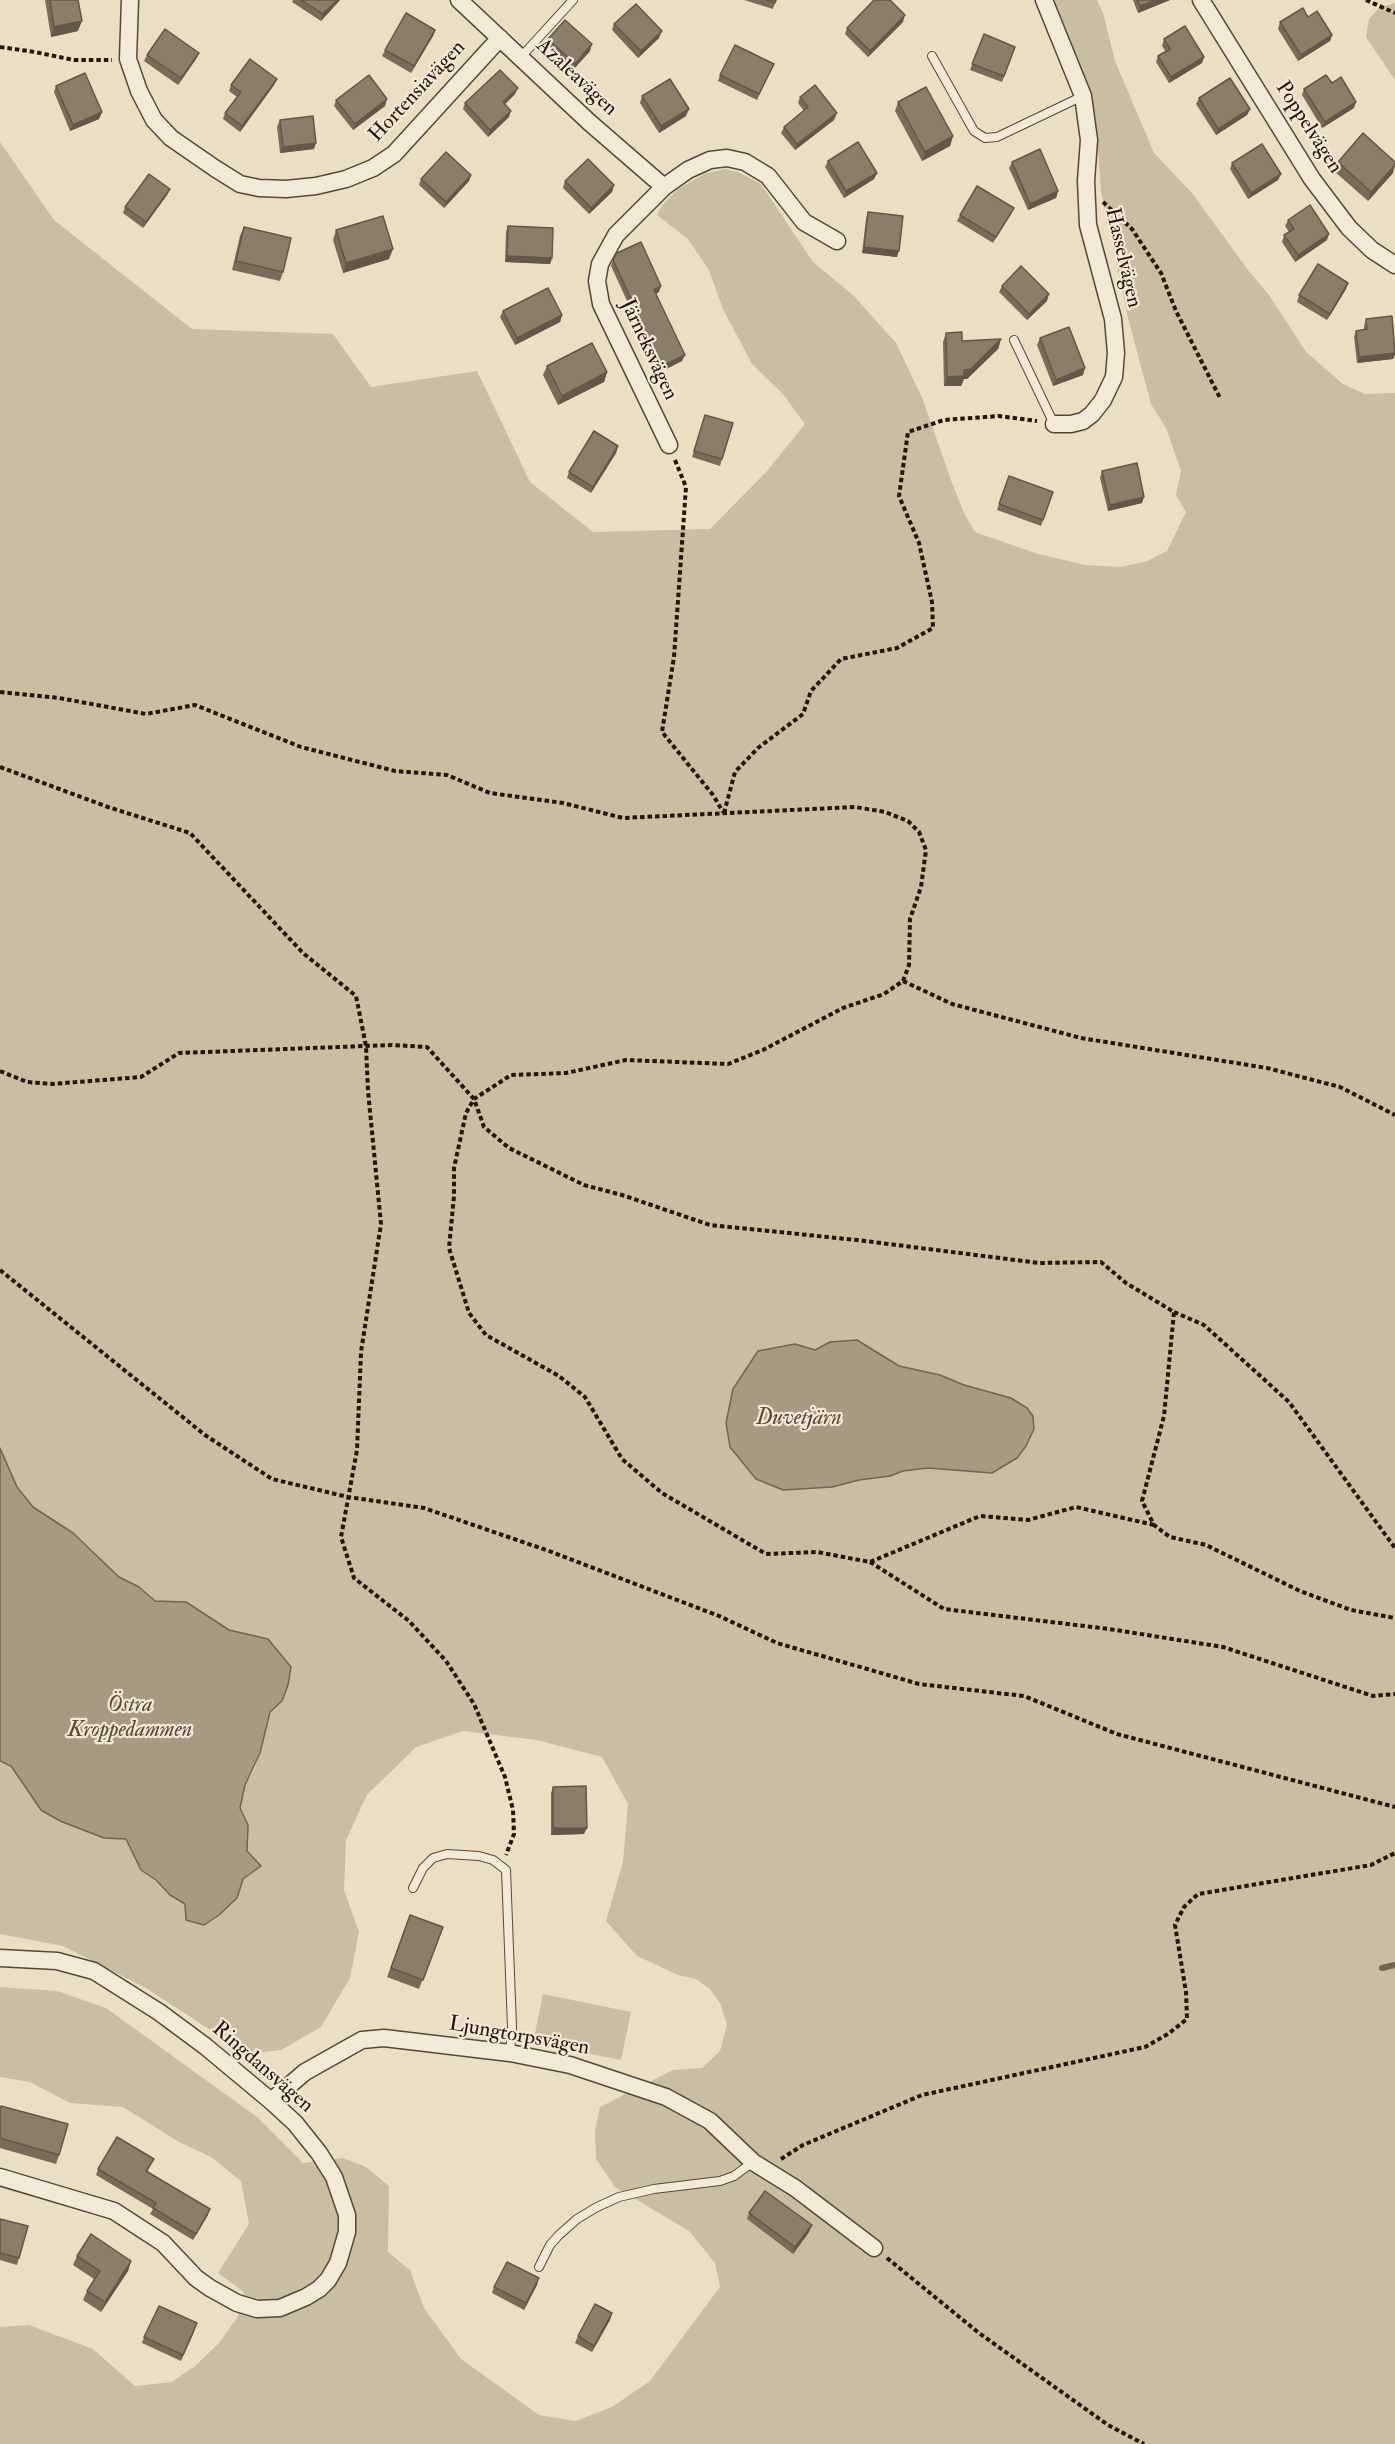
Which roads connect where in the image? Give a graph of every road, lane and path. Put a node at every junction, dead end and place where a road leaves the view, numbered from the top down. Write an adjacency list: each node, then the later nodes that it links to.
1 (130, 0): 12 (street, Hortensiavägen)
2 (459, 0): 8 (street, Azaleavägen)
3 (573, 0): 11 (lane)
4 (1044, 0): 13 (street, Hasselvägen)
5 (1201, 0): 17 (street, Poppelvägen)
6 (1366, 0): 7 (path)
7 (1395, 13)
8 (500, 38): 11 (street, Azaleavägen); 12 (street, Hortensiavägen)
9 (0, 47): 12 (path)
10 (932, 56): 13 (lane)
11 (521, 57): 15 (street, Azaleavägen)
12 (128, 59)
13 (1083, 96): 14 (street, Hasselvägen)
14 (1086, 181): 19 (path); 20 (street, Hasselvägen)
15 (664, 187): 16 (street, Järneksvägen); 21 (street, Järneksvägen)
16 (837, 241)
17 (1395, 265)
18 (1014, 340): 20 (lane)
19 (1220, 398)
20 (1054, 424): 24 (path)
21 (669, 445): 24 (path)
22 (0, 692): 24 (path)
23 (0, 767): 26 (path)
24 (724, 813): 25 (path)
25 (903, 981): 28 (path); 29 (path)
26 (366, 1046): 27 (path); 28 (path); 32 (path)
27 (0, 1071)
28 (474, 1100): 31 (path); 35 (path)
29 (1395, 1114)
30 (0, 1270): 32 (path)
31 (1174, 1312): 33 (path); 34 (path)
32 (348, 1497): 38 (path); 40 (path)
33 (1154, 1525): 35 (path); 36 (path)
34 (1395, 1548)
35 (870, 1562): 37 (path)
36 (1395, 1618)
37 (1395, 1694)
38 (1395, 1807)
39 (1395, 1853): 45 (path)
40 (502, 1866): 41 (lane); 43 (lane)
41 (413, 1888)
42 (0, 1958): 44 (street, Ringdansvägen)
43 (510, 2053): 44 (street, Ljungtorpsvägen); 45 (street, Ljungtorpsvägen)
44 (271, 2101): 46 (street, Ringdansvägen)
45 (759, 2165): 47 (street, Ljungtorpsvägen); 48 (lane)
46 (0, 2177)
47 (874, 2248): 49 (path)
48 (539, 2267)
49 (1144, 2444)

